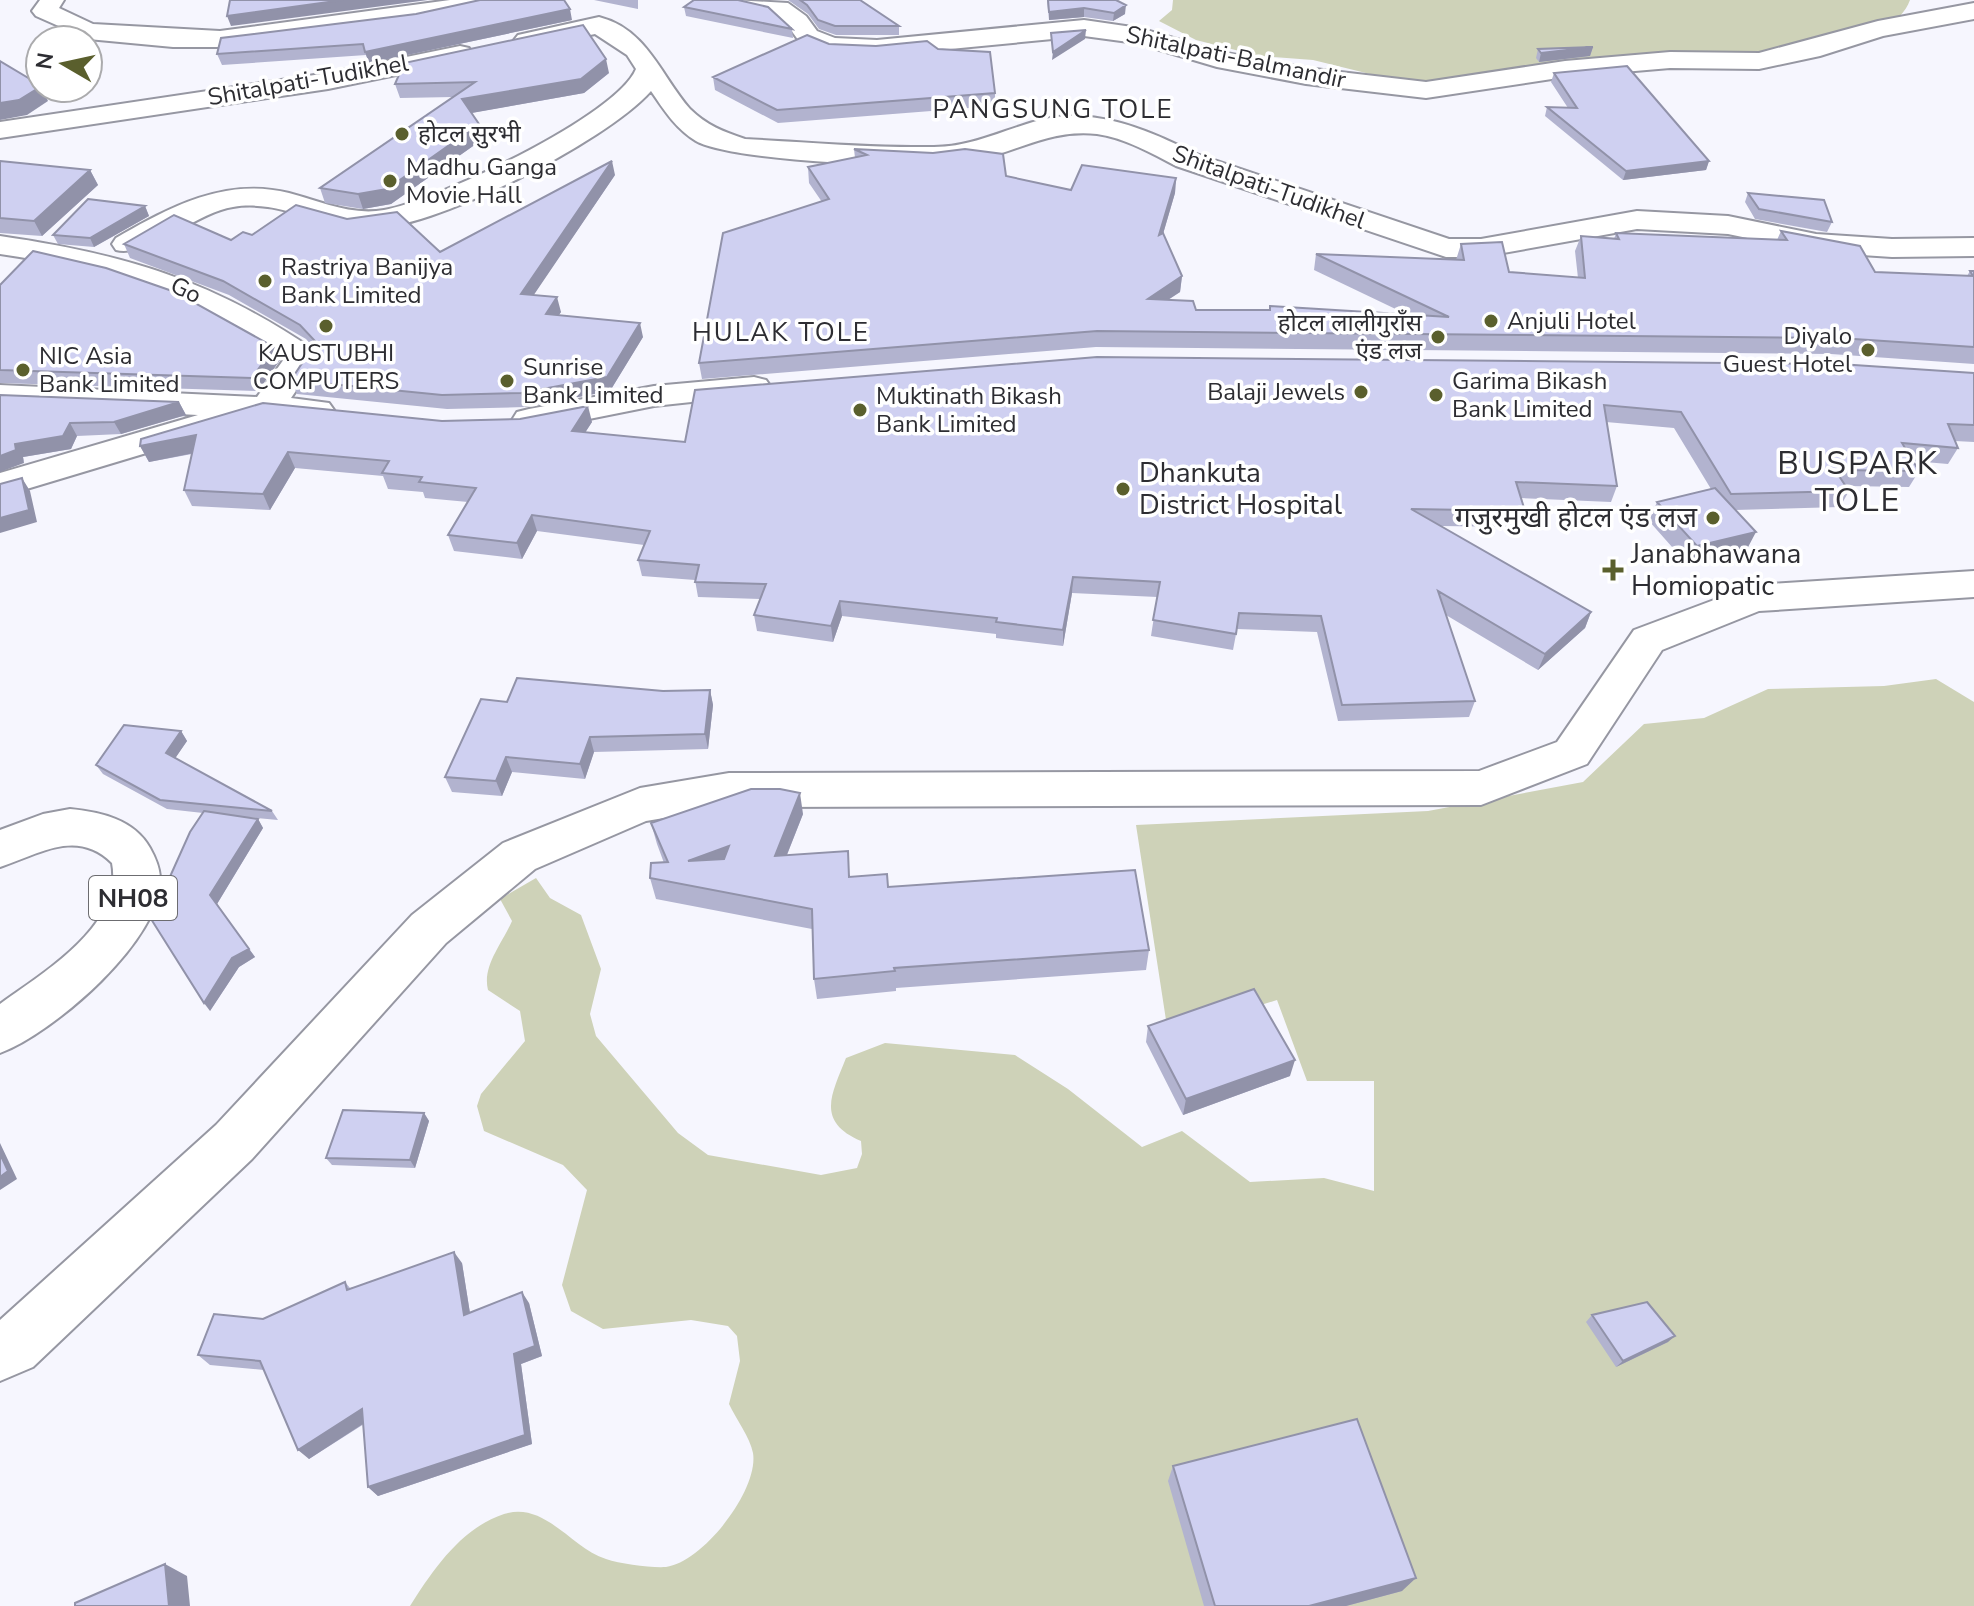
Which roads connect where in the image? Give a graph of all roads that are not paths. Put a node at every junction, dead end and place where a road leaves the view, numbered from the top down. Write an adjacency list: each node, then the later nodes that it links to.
1 (52, 0): 2 (street)
2 (487, 0)
3 (746, 0): 4 (street, Shitalpati-Balmandir)
4 (1974, 11)
5 (594, 13): 6 (street, Shitalpati-Tudikhel); 7 (street, Shitalpati-Tudikhel)
6 (649, 69): 9 (street, Shitalpati-Tudikhel); 10 (street)
7 (0, 130)
8 (0, 245): 10 (street, Go)
9 (1974, 247)
10 (99, 260): 13 (street, Go)
11 (792, 383): 15 (street)
12 (0, 395): 13 (street)
13 (269, 405): 14 (street); 16 (street)
14 (343, 412)
15 (494, 422)
16 (0, 485)
17 (1974, 584): 20 (street)
18 (0, 849): 19 (street, NH08)
19 (0, 1031)
20 (0, 1352)

